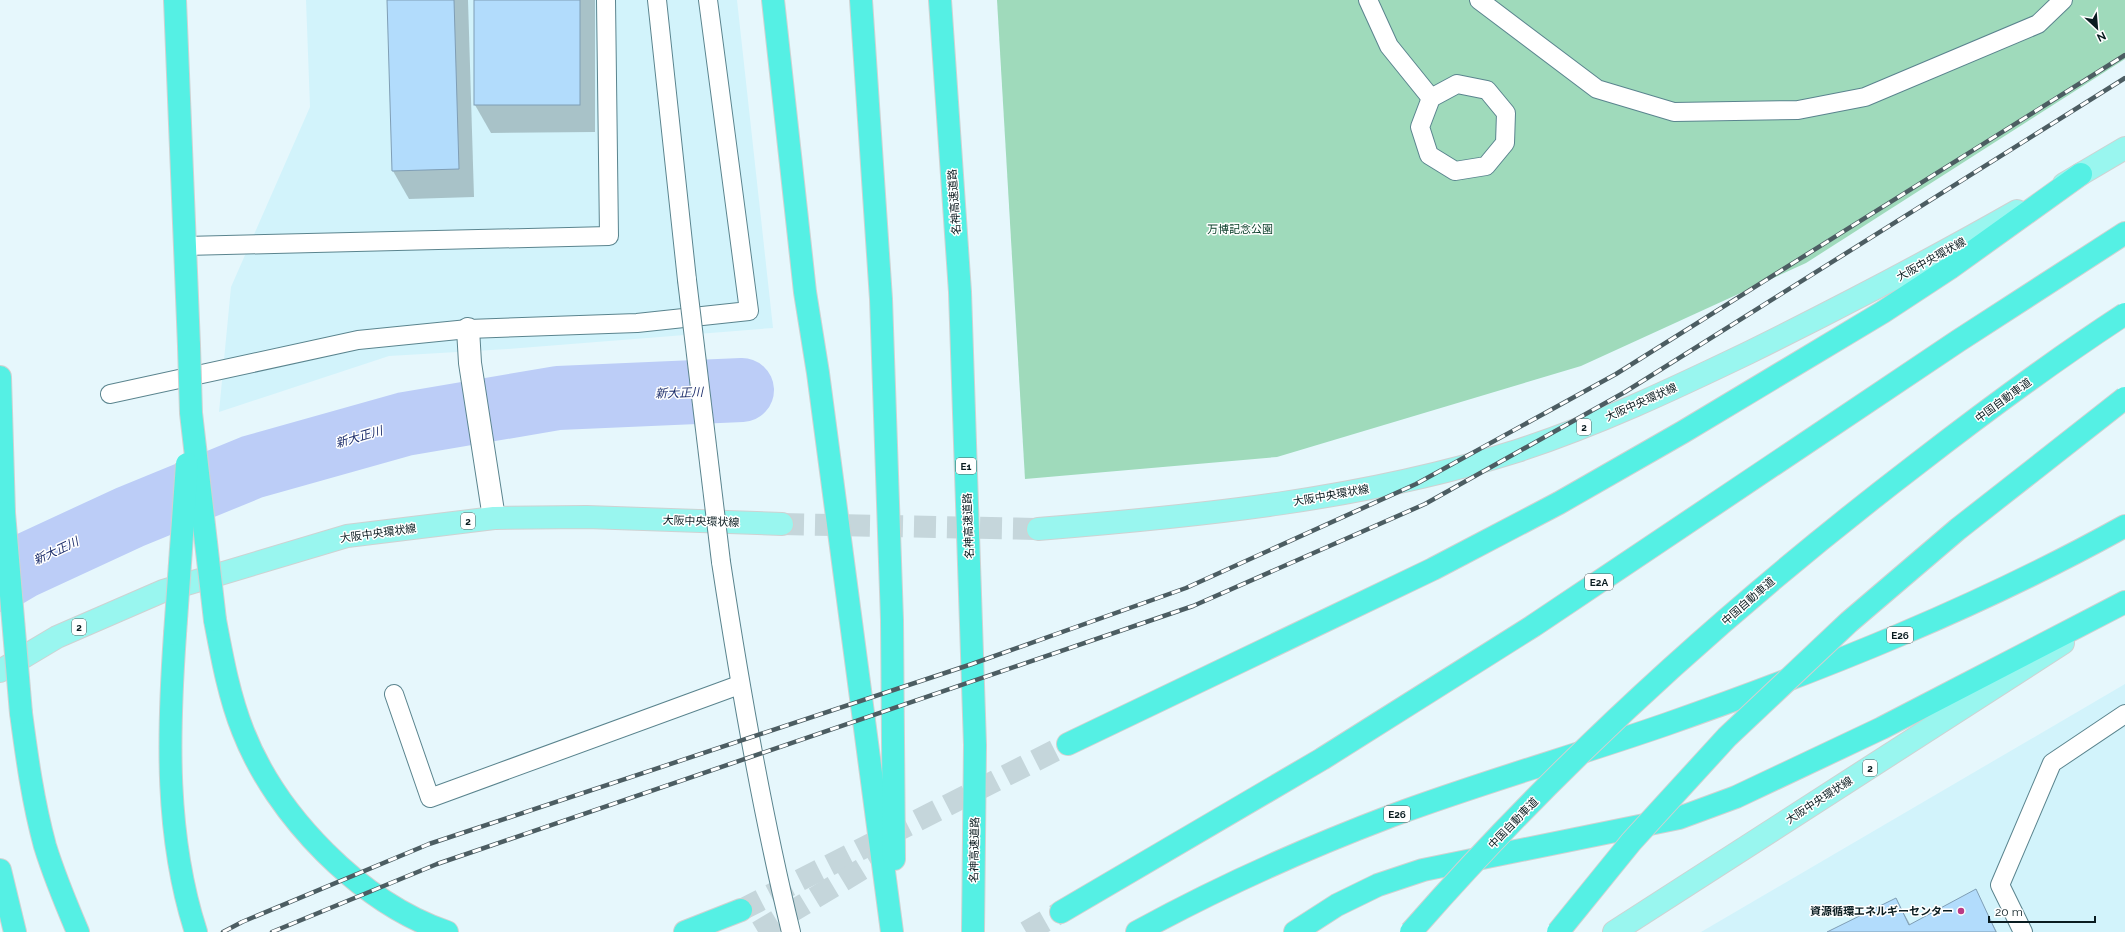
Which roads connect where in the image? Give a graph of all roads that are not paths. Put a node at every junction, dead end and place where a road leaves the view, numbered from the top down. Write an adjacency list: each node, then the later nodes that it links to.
1 (175, 0): 15 (highway)
2 (606, 0): 15 (lane)
3 (657, 0): 28 (lane, bridge)
4 (708, 0): 17 (lane)
5 (773, 0): 41 (highway)
6 (861, 0): 41 (highway)
7 (940, 0): 42 (highway, 名神高速道路 / E1)
8 (1368, 0): 11 (lane)
9 (1478, 0): 10 (lane)
10 (2063, 0)
11 (1431, 98): 11 (lane)
12 (2125, 148): 13 (main road, 大阪中央環状線 / 2)
13 (2081, 174): 25 (main road, 大阪中央環状線 / 2); 31 (highway)
14 (2125, 233): 34 (highway, E2A)
15 (184, 246): 21 (highway, bridge)
16 (2125, 314): 45 (highway, 中国自動車道, bridge)
17 (468, 329): 19 (lane); 22 (street)
18 (0, 377): 36 (highway, bridge)
19 (110, 394)
20 (2125, 398): 46 (highway, bridge)
21 (191, 413): 37 (highway, bridge); 38 (highway, bridge)
22 (494, 518): 23 (main road, 大阪中央環状線 / 2); 27 (main road, 大阪中央環状線 / 2)
23 (782, 524)
24 (2125, 526): 43 (highway, E26)
25 (1038, 529)
26 (2125, 603): 44 (highway); 47 (main road, 大阪中央環状線 / 2)
27 (0, 671)
28 (739, 686): 29 (lane); 40 (lane)
29 (394, 694)
30 (2125, 714): 48 (lane)
31 (1068, 744)
32 (0, 870): 35 (highway)
33 (740, 910): 39 (highway)
34 (1061, 912)
35 (16, 932)
36 (78, 932)
37 (196, 932)
38 (447, 932)
39 (685, 932)
40 (791, 932)
41 (893, 932)
42 (973, 932)
43 (1137, 932)
44 (1295, 932)
45 (1411, 932)
46 (1558, 932)
47 (1614, 932)
48 (2024, 932)

